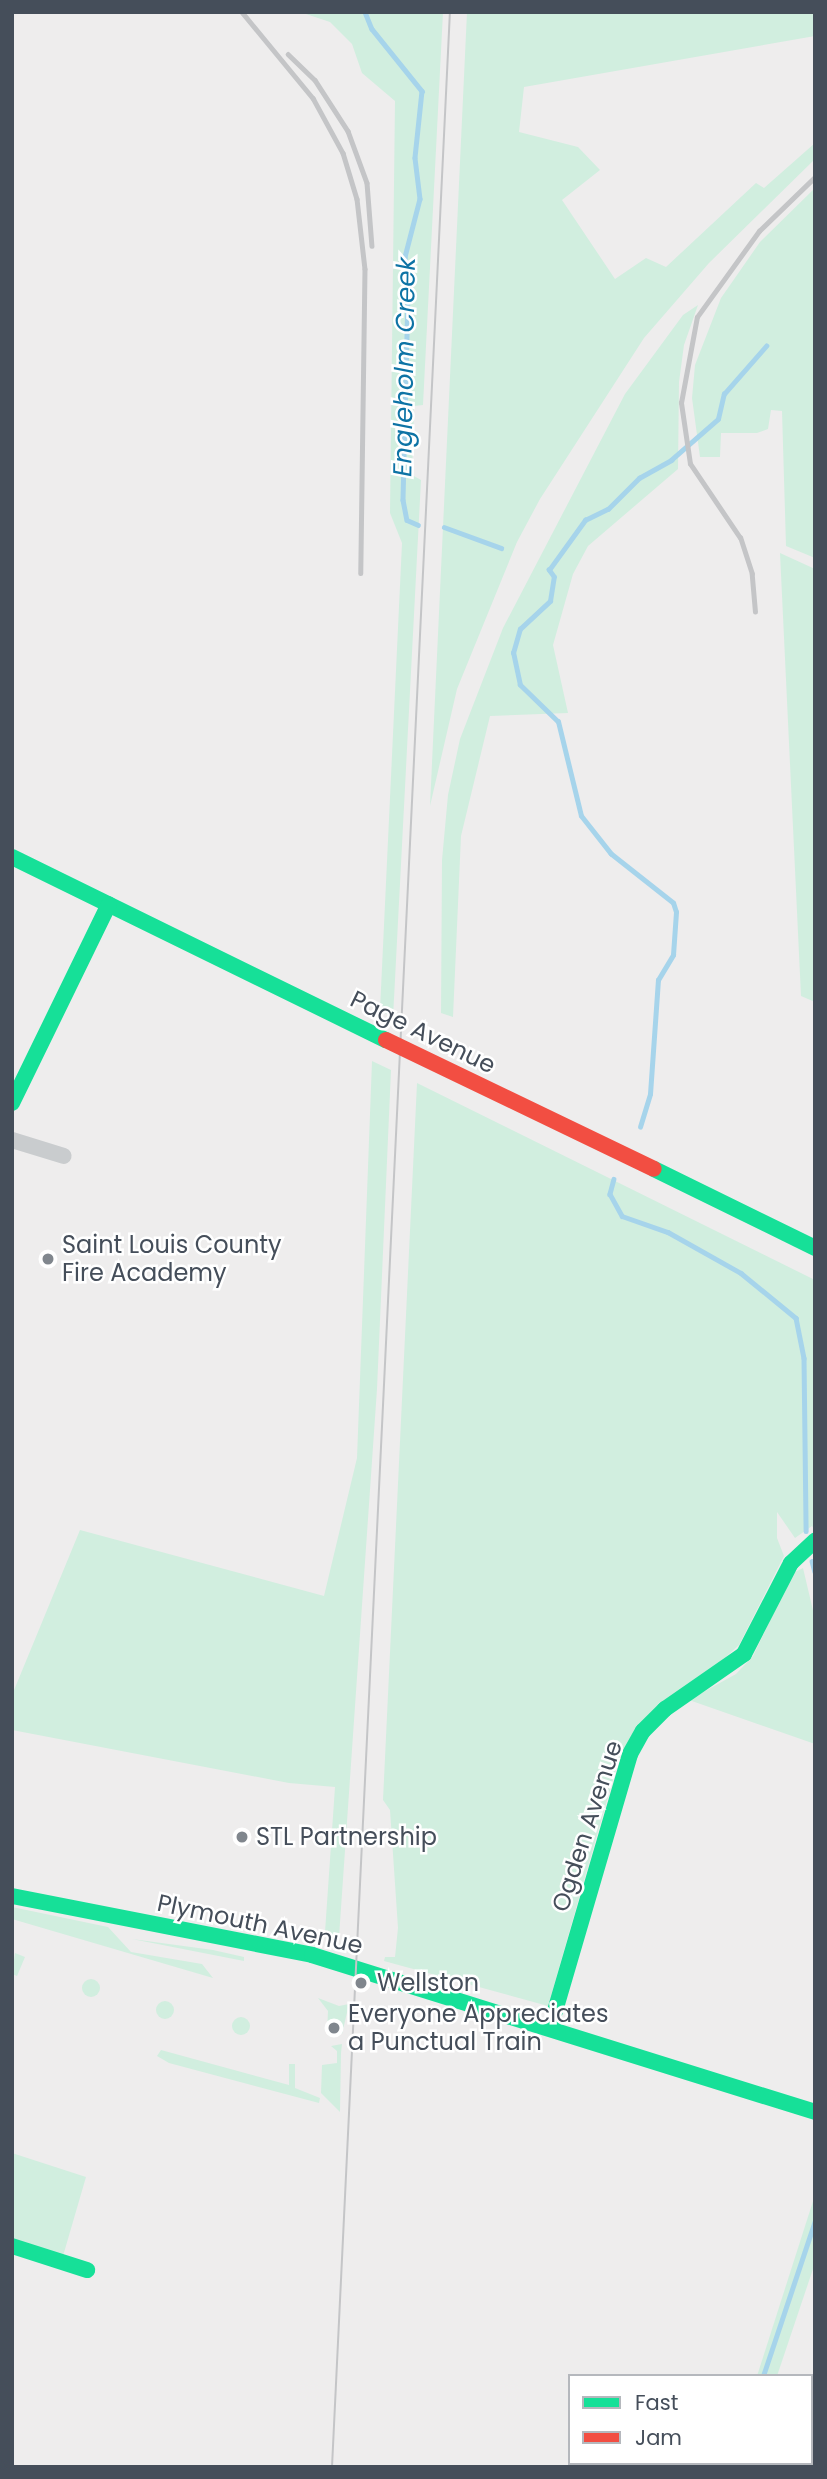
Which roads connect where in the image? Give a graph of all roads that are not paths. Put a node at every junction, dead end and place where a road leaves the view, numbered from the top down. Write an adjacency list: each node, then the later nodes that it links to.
1 (12, 857): 2 (street, Page Avenue)
2 (109, 904): 3 (street); 6 (street, Page Avenue, bridge)
3 (12, 1103)
4 (12, 1140): 5 (street)
5 (64, 1156)
6 (815, 1248)
7 (815, 1541): 9 (street, Ogden Avenue)
8 (12, 1896): 9 (street, Plymouth Avenue)
9 (550, 2028): 10 (street, Plymouth Avenue)
10 (815, 2112)
11 (12, 2246): 12 (street)
12 (87, 2270)

